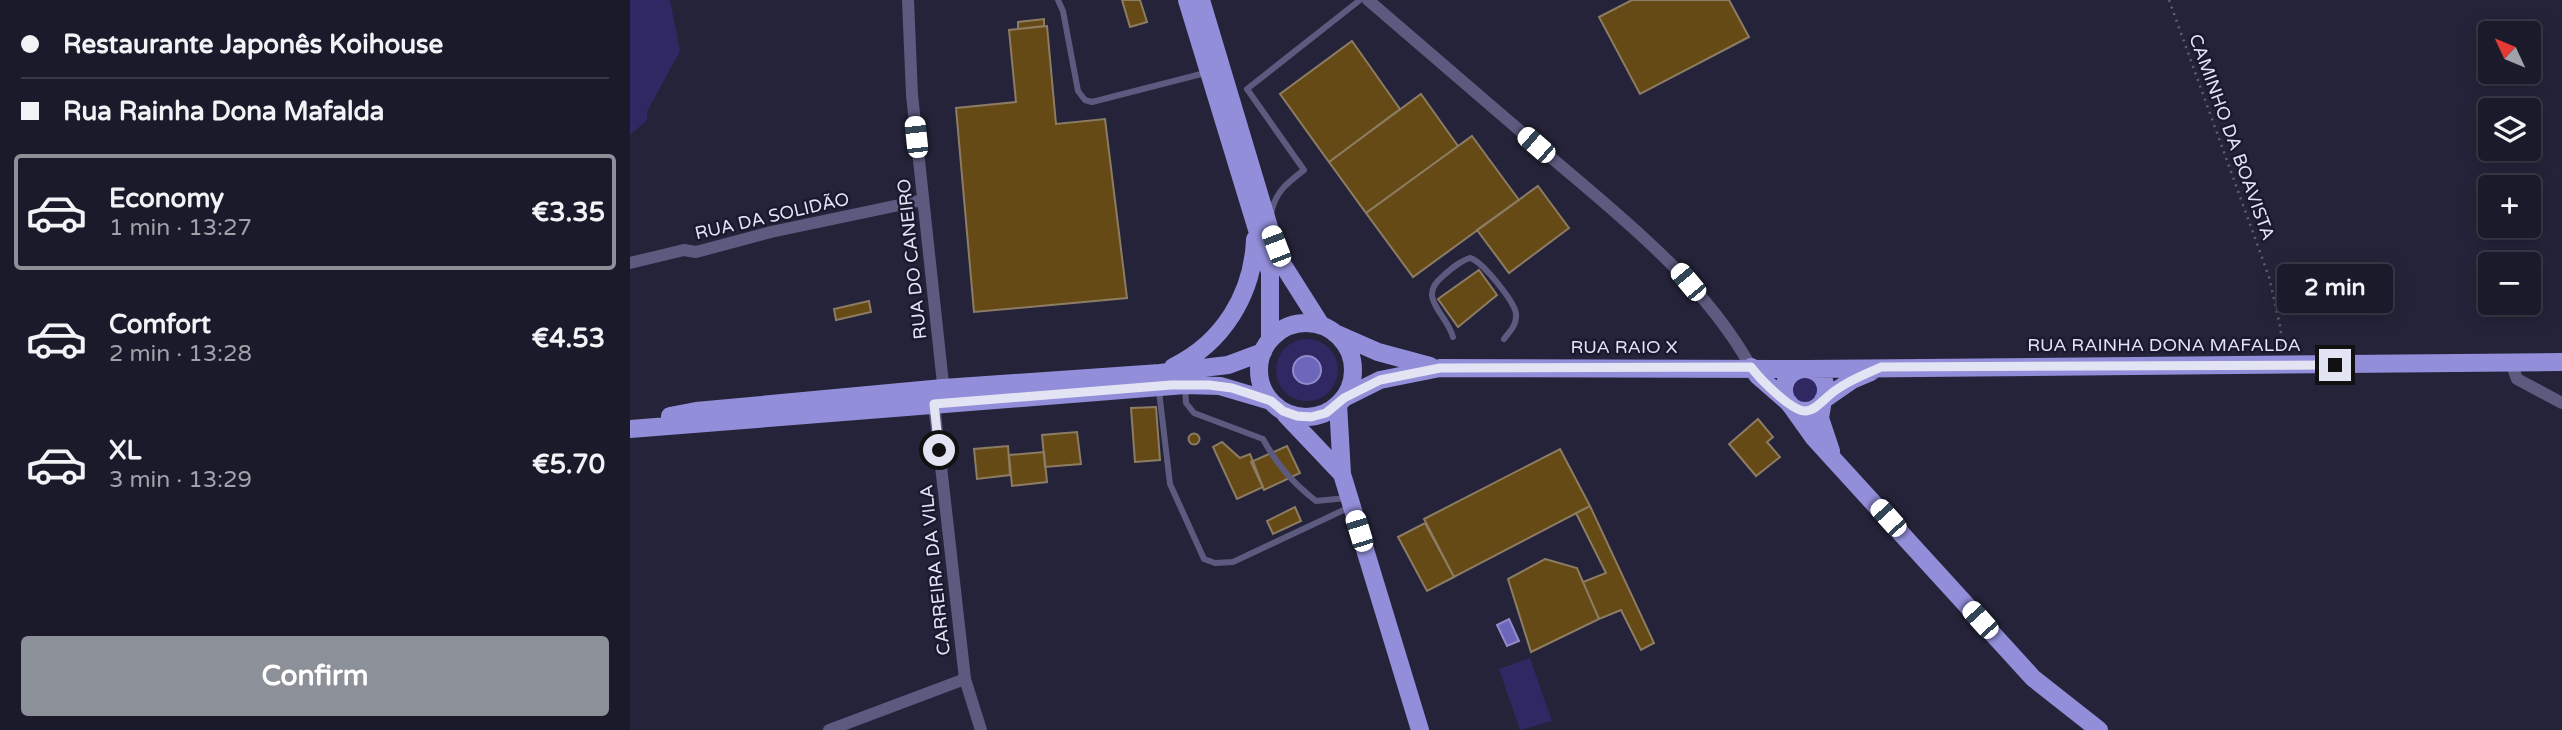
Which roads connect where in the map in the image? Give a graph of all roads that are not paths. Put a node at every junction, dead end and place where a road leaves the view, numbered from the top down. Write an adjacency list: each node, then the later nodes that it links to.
1 (908, 0): 8 (street, RUA DO CANEIRO)
2 (1058, 0): 7 (lane)
3 (1187, 0): 7 (main road)
4 (1201, 0): 9 (main road)
5 (1360, 0): 9 (lane)
6 (1368, 0): 17 (street)
7 (1209, 72): 9 (main road)
8 (923, 200): 10 (street, RUA DA SOLIDÃO); 23 (street, RUA DO CANEIRO)
9 (1262, 229): 11 (main road); 14 (main road); 21 (main road)
10 (630, 263)
11 (1329, 330): 14 (main road); 19 (main road, RUA RAIO X); 25 (main road)
12 (1453, 337): 13 (lane)
13 (1504, 339)
14 (1267, 346): 21 (main road); 28 (main road)
15 (2511, 362): 16 (main road, RUA RAINHA DONA MAFALDA); 18 (main road, RUA RAINHA DONA MAFALDA); 27 (street)
16 (2562, 362)
17 (1751, 367): 19 (main road, RUA RAIO X); 20 (main road, RUA RAIO X); 26 (main road)
18 (1881, 367): 20 (main road, RUA RAINHA DONA MAFALDA); 24 (main road)
19 (1440, 368): 25 (main road, RUA RAIO X)
20 (1807, 369): 24 (main road); 26 (main road)
21 (1159, 380): 22 (main road); 23 (main road); 32 (lane)
22 (1185, 385): 28 (main road); 32 (lane)
23 (941, 399): 29 (main road); 33 (street, CARREIRA DA VILA)
24 (1823, 400): 26 (main road); 30 (main road)
25 (1341, 401): 28 (main road); 31 (main road)
26 (1789, 403): 30 (main road)
27 (2562, 403)
28 (1277, 406): 31 (main road)
29 (630, 427)
30 (1833, 456): 37 (main road)
31 (1342, 474): 32 (main road)
32 (1351, 502): 36 (main road)
33 (965, 679): 34 (street); 35 (street, CARREIRA DA VILA)
34 (829, 730)
35 (981, 730)
36 (1420, 730)
37 (2099, 730)

